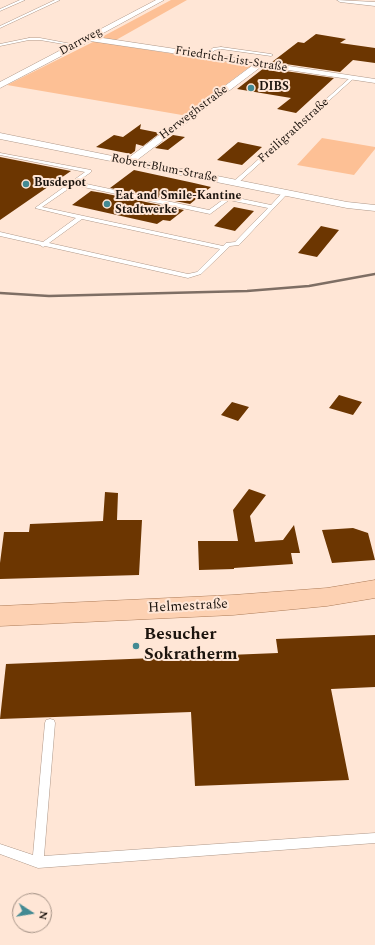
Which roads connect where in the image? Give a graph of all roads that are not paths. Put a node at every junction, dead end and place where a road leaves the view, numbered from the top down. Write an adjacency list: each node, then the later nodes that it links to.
1 (24, 0): 6 (lane)
2 (58, 0): 7 (lane)
3 (161, 0): 8 (street, Darrweg)
4 (340, 0): 5 (street)
5 (375, 4)
6 (0, 10)
7 (0, 27)
8 (88, 38): 9 (street, Darrweg); 12 (street, Friedrich-List-Straße)
9 (74, 45): 10 (lane); 16 (street, Darrweg)
10 (0, 46)
11 (271, 55): 12 (lane)
12 (204, 56): 13 (street, Friedrich-List-Straße)
13 (260, 64): 14 (street, Friedrich-List-Straße); 19 (street, Herweghstraße)
14 (352, 78): 15 (street, Friedrich-List-Straße); 21 (lane, Freiligrathstraße)
15 (375, 82)
16 (0, 85)
17 (0, 136): 19 (street, Robert-Blum-Straße)
18 (0, 154): 20 (lane)
19 (129, 162): 21 (street, Robert-Blum-Straße)
20 (73, 183): 23 (lane); 25 (lane)
21 (235, 183): 22 (street, Robert-Blum-Straße)
22 (285, 193): 23 (lane); 24 (street, Robert-Blum-Straße)
23 (272, 207): 28 (lane)
24 (375, 208)
25 (81, 217): 27 (lane); 28 (lane)
26 (0, 234): 27 (lane)
27 (43, 245): 28 (lane)
28 (223, 248)
29 (375, 589): 30 (main road, Helmestraße)
30 (0, 616)
31 (50, 724): 34 (lane)
32 (375, 838): 34 (lane)
33 (0, 849): 34 (lane)
34 (38, 862)

